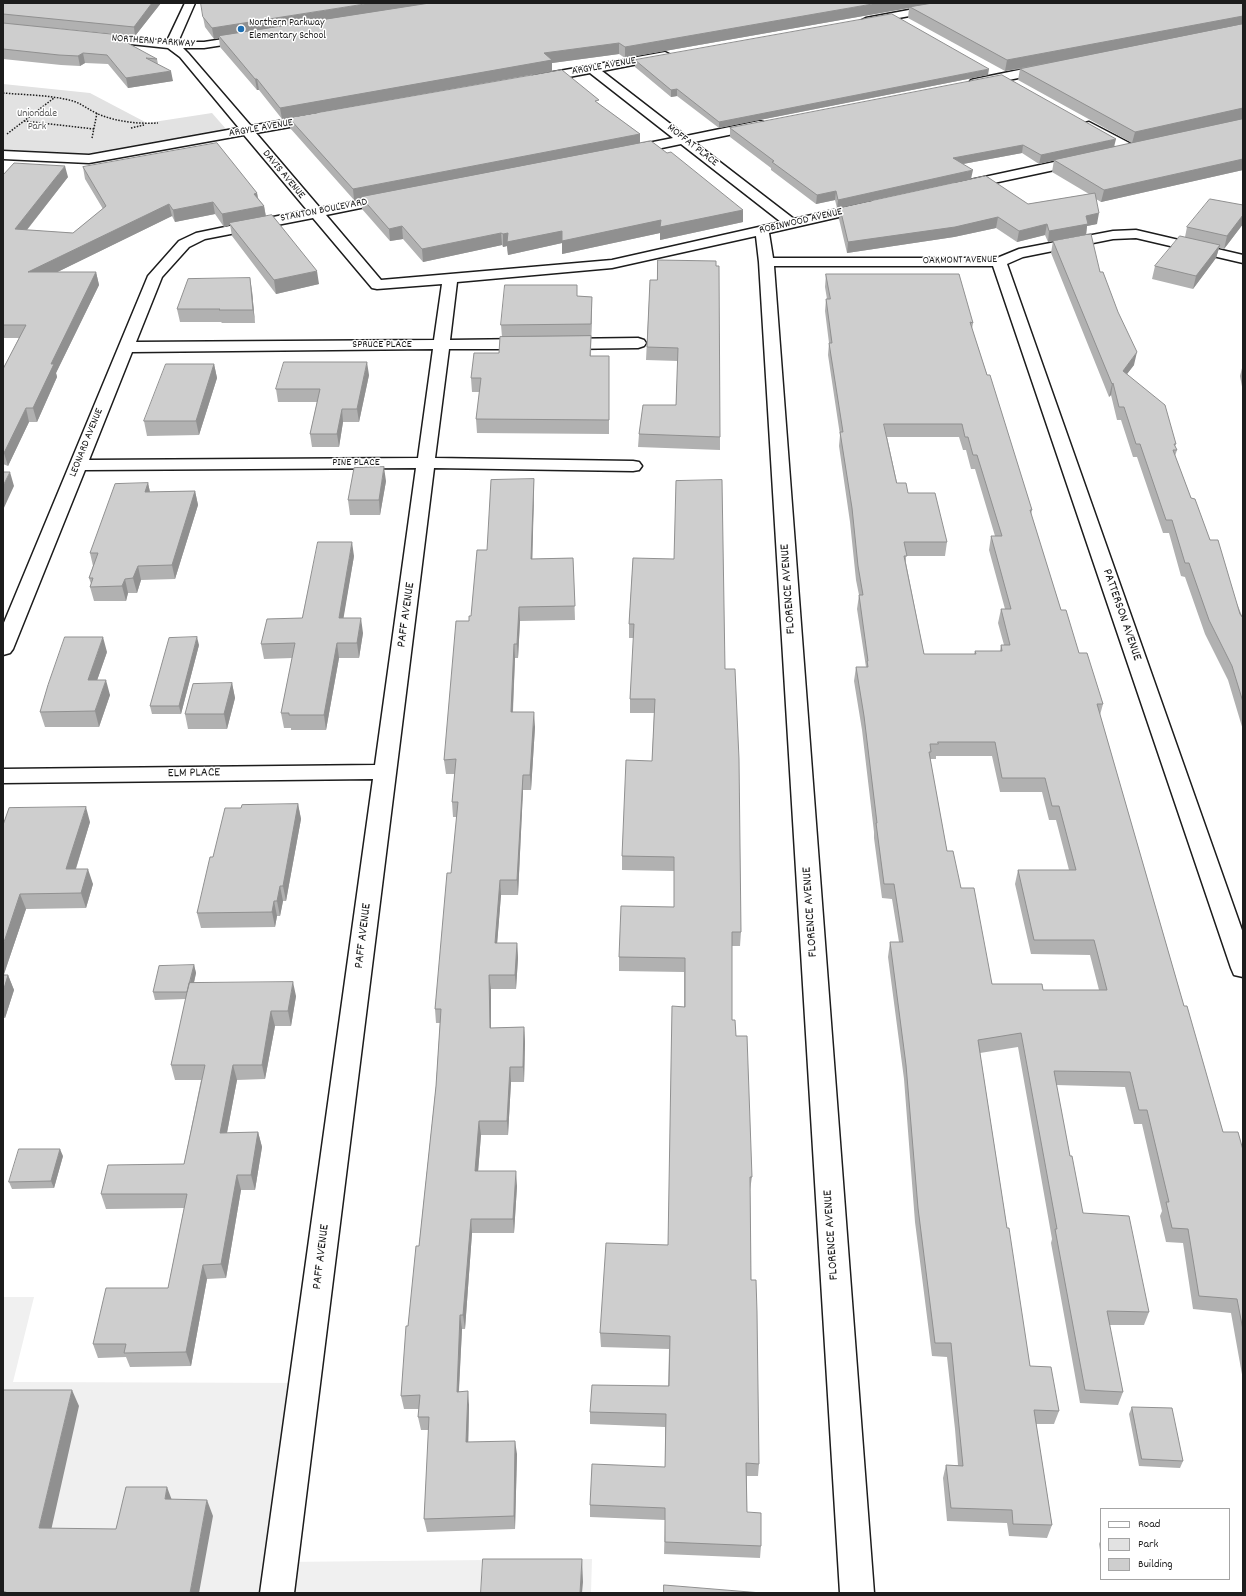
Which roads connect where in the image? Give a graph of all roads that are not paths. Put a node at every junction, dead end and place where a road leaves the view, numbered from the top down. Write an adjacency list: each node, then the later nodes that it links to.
1 (190, 3): 8 (street)
2 (964, 3): 3 (street)
3 (894, 16): 4 (street); 5 (street)
4 (855, 23)
5 (907, 23)
6 (79, 35): 8 (street, NORTHERN PARKWAY)
7 (262, 36): 8 (street, NORTHERN PARKWAY)
8 (171, 45): 20 (street, DAVIS AVENUE)
9 (677, 54): 11 (street, ARGYLE AVENUE)
10 (1056, 67): 13 (street)
11 (592, 69): 14 (street, ARGYLE AVENUE); 21 (street, MOFFAT PLACE)
12 (988, 70): 13 (street)
13 (1002, 77): 15 (street); 16 (street)
14 (522, 82)
15 (963, 85)
16 (1015, 85)
17 (334, 116): 20 (street, ARGYLE AVENUE)
18 (1080, 121): 23 (street)
19 (769, 123): 21 (street)
20 (247, 131): 26 (street, ARGYLE AVENUE); 31 (street, DAVIS AVENUE)
21 (684, 140): 25 (street); 32 (street, MOFFAT PLACE)
22 (1145, 146): 23 (street)
23 (1130, 149): 24 (street)
24 (1114, 153)
25 (613, 154)
26 (3, 156)
27 (1091, 158): 28 (street)
28 (945, 190)
29 (402, 196): 31 (street, STANTON BOULEVARD)
30 (883, 203): 32 (street, ROBINWOOD AVENUE)
31 (315, 213): 34 (street, STANTON BOULEVARD); 38 (street, DAVIS AVENUE)
32 (791, 223): 33 (street, ROBINWOOD AVENUE)
33 (762, 231): 36 (street, FLORENCE AVENUE); 38 (street, ROBINWOOD AVENUE)
34 (184, 244): 41 (street, LEONARD AVENUE)
35 (1243, 259): 37 (street, OAKMONT AVENUE)
36 (766, 262): 37 (street, OAKMONT AVENUE); 50 (street, FLORENCE AVENUE)
37 (999, 262): 48 (street, PATTERSON AVENUE)
38 (450, 279): 40 (street, PAFF AVENUE)
39 (638, 343): 40 (street, SPRUCE PLACE)
40 (442, 344): 41 (street, SPRUCE PLACE); 42 (street, PAFF AVENUE)
41 (126, 347): 43 (street, LEONARD AVENUE)
42 (427, 462): 43 (street, PINE PLACE); 44 (street, PINE PLACE); 46 (street, PAFF AVENUE)
43 (78, 465): 45 (street, LEONARD AVENUE)
44 (633, 466)
45 (3, 649)
46 (386, 772): 47 (street, ELM PLACE); 49 (street, PAFF AVENUE)
47 (3, 776)
48 (1243, 968)
49 (277, 1593)
50 (857, 1593)

